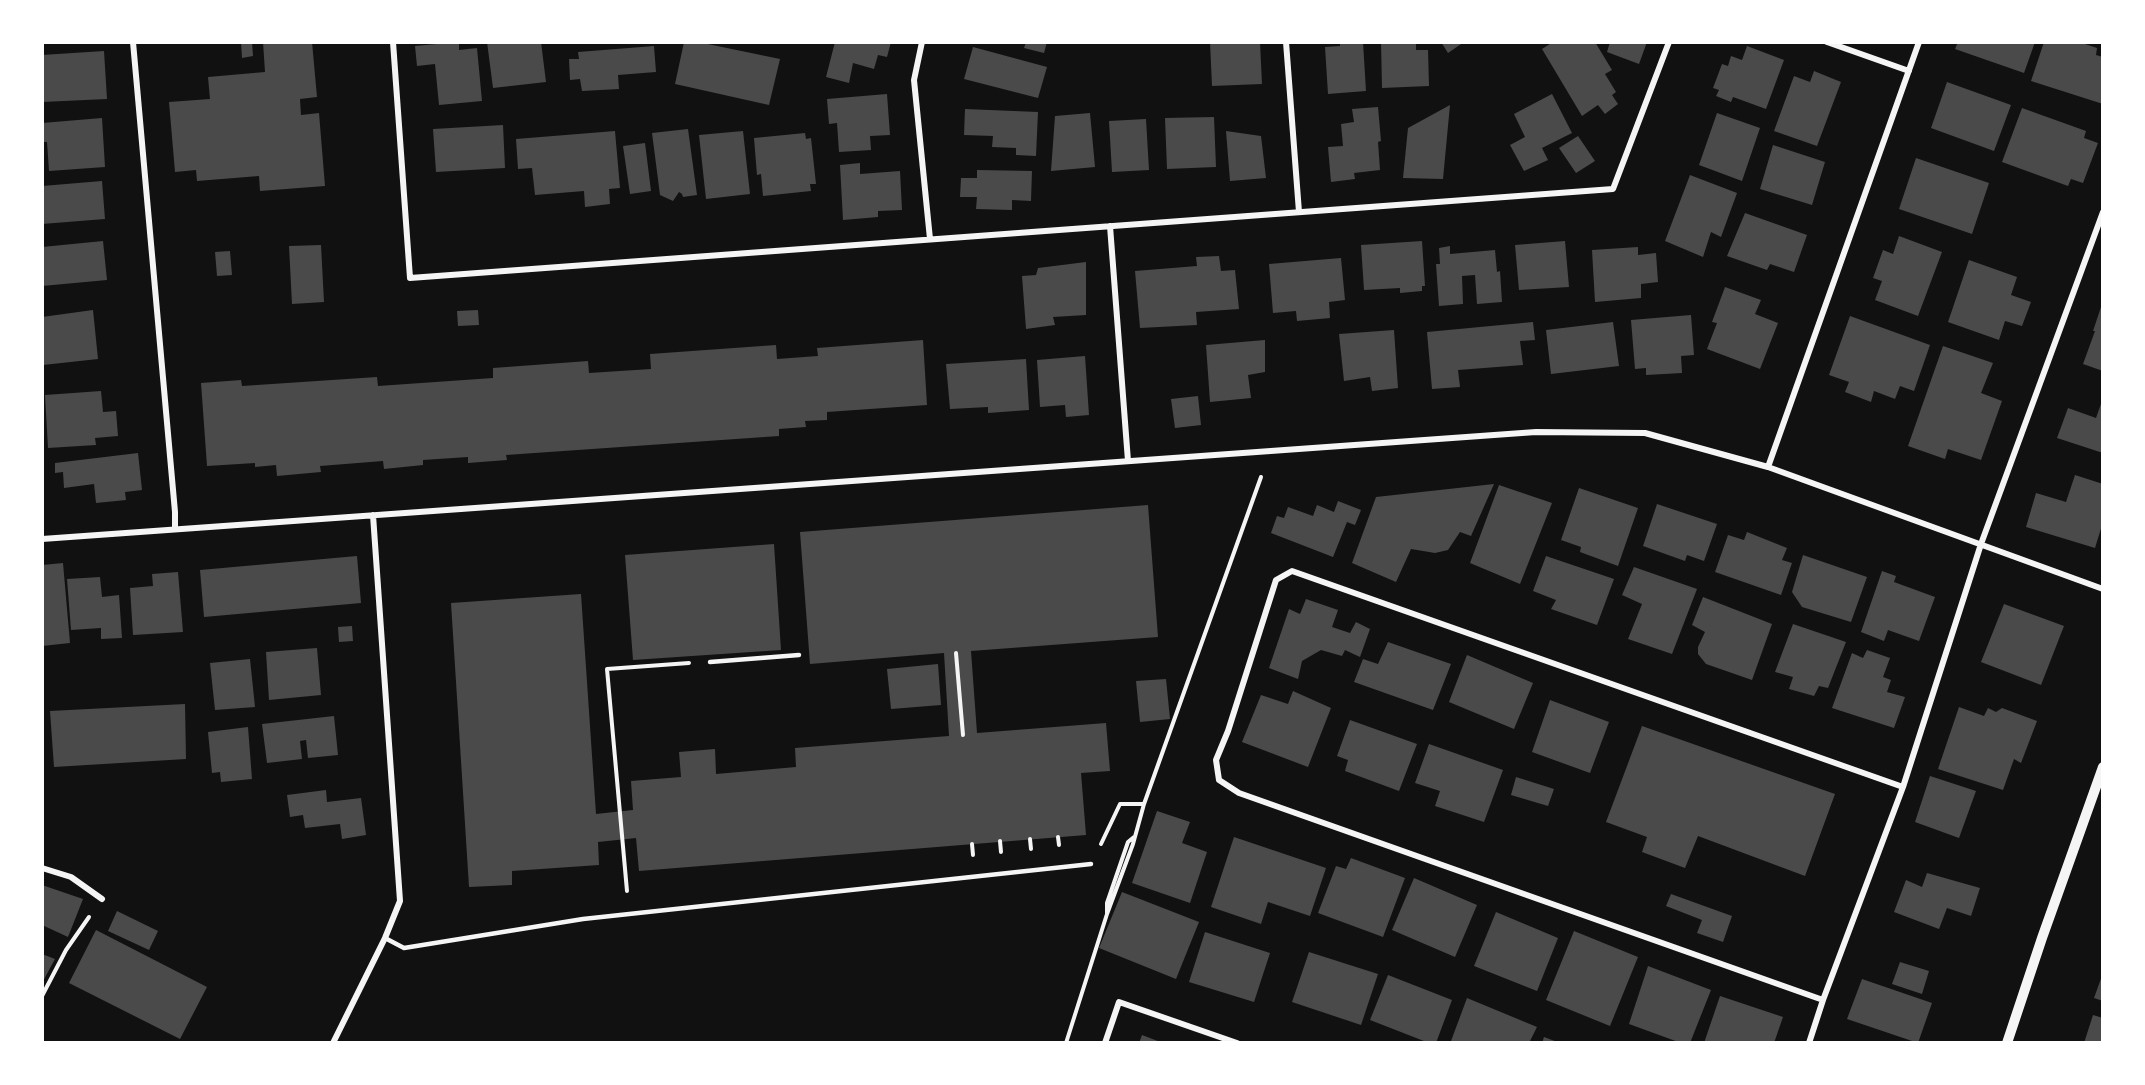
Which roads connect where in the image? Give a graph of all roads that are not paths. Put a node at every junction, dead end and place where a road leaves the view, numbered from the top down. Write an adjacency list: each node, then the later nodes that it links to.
1 (133, 42): 16 (street)
2 (393, 42): 12 (street)
3 (922, 42): 12 (street)
4 (1286, 42): 9 (street)
5 (1669, 42): 9 (street)
6 (1827, 42): 8 (street)
7 (1919, 42): 8 (street)
8 (1909, 71): 14 (street)
9 (1299, 212): 11 (street)
10 (2103, 212): 18 (street)
11 (1110, 226): 12 (street); 13 (street)
12 (930, 239)
13 (1128, 461): 14 (street); 15 (street)
14 (1768, 467): 18 (street)
15 (373, 515): 16 (street); 27 (street)
16 (175, 529): 17 (street)
17 (42, 539)
18 (1981, 544): 19 (street); 23 (street)
19 (2103, 589)
20 (799, 655): 21 (lane)
21 (710, 662)
22 (2103, 767): 33 (street)
23 (1903, 786): 28 (street); 28 (street)
24 (1091, 864): 27 (lane)
25 (42, 868): 26 (street)
26 (102, 899)
27 (386, 938): 29 (street)
28 (1823, 1000): 32 (street)
29 (333, 1043)
30 (1105, 1043): 31 (street)
31 (1237, 1043)
32 (1809, 1043)
33 (2007, 1043)

